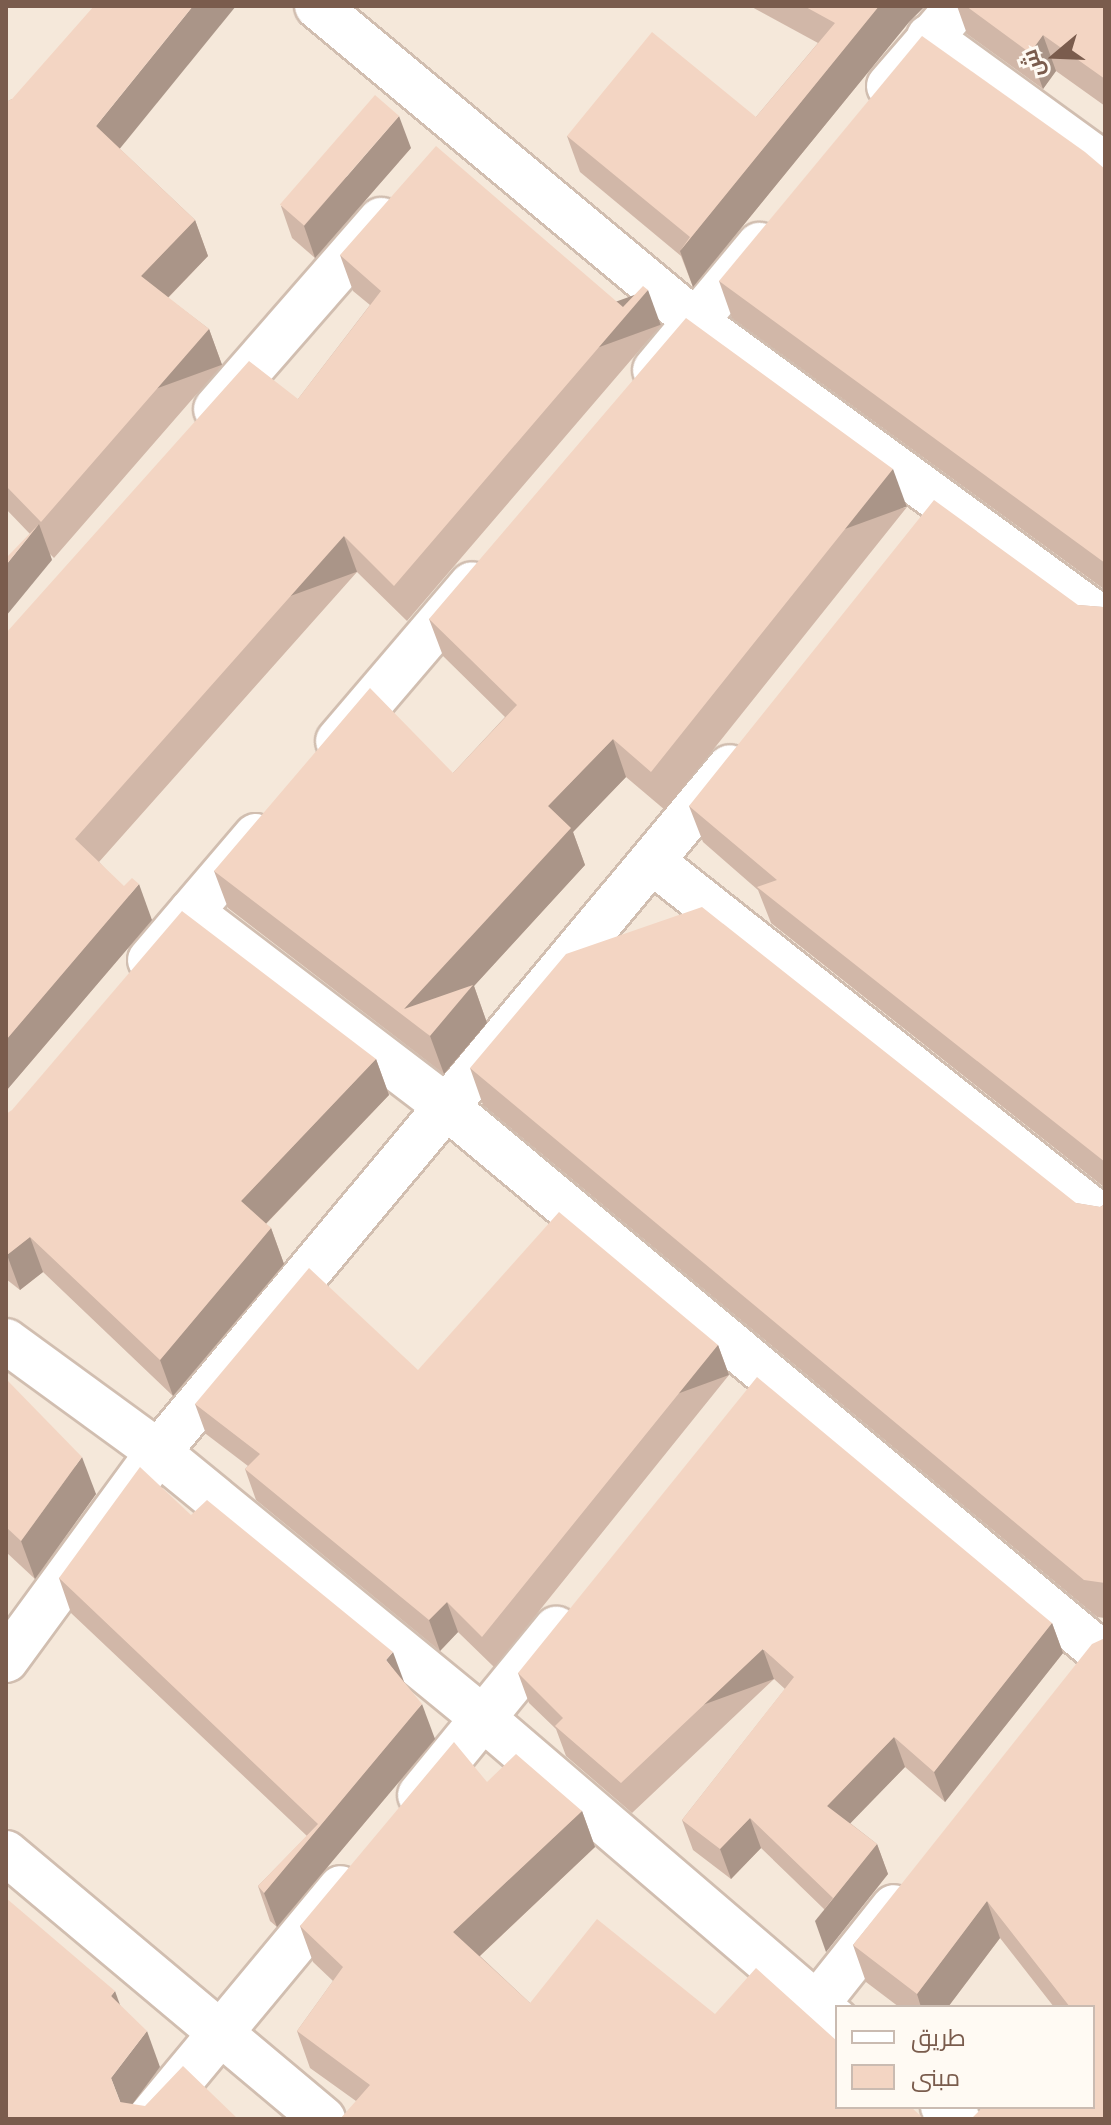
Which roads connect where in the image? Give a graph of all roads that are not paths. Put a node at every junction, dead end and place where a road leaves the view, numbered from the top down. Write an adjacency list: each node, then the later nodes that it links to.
1 (317, 6): 4 (street)
2 (943, 22): 3 (street); 5 (street)
3 (858, 124)
4 (462, 128): 7 (street); 9 (street)
5 (1105, 165)
6 (787, 211): 7 (street)
7 (696, 322): 8 (street); 10 (street)
8 (624, 407)
9 (192, 437)
10 (944, 500): 11 (street); 13 (street)
11 (915, 536)
12 (500, 551): 15 (street)
13 (1105, 621)
14 (760, 730): 17 (street)
15 (315, 767)
16 (284, 803): 18 (street)
17 (654, 863): 20 (street); 21 (street)
18 (191, 912): 19 (street); 20 (street)
19 (119, 996)
20 (448, 1108): 23 (street); 25 (street)
21 (1105, 1220)
22 (6, 1341): 25 (street)
23 (764, 1372): 24 (street); 27 (street)
24 (734, 1409)
25 (158, 1452): 28 (street); 30 (street)
26 (584, 1595): 30 (street)
27 (1103, 1649): 29 (street)
28 (6, 1660)
29 (1069, 1688)
30 (484, 1719): 33 (street); 34 (street)
31 (6, 1853): 34 (street)
32 (923, 1871): 33 (street)
33 (827, 2014)
34 (220, 2031): 35 (street); 36 (street)
35 (149, 2119)
36 (323, 2119)

